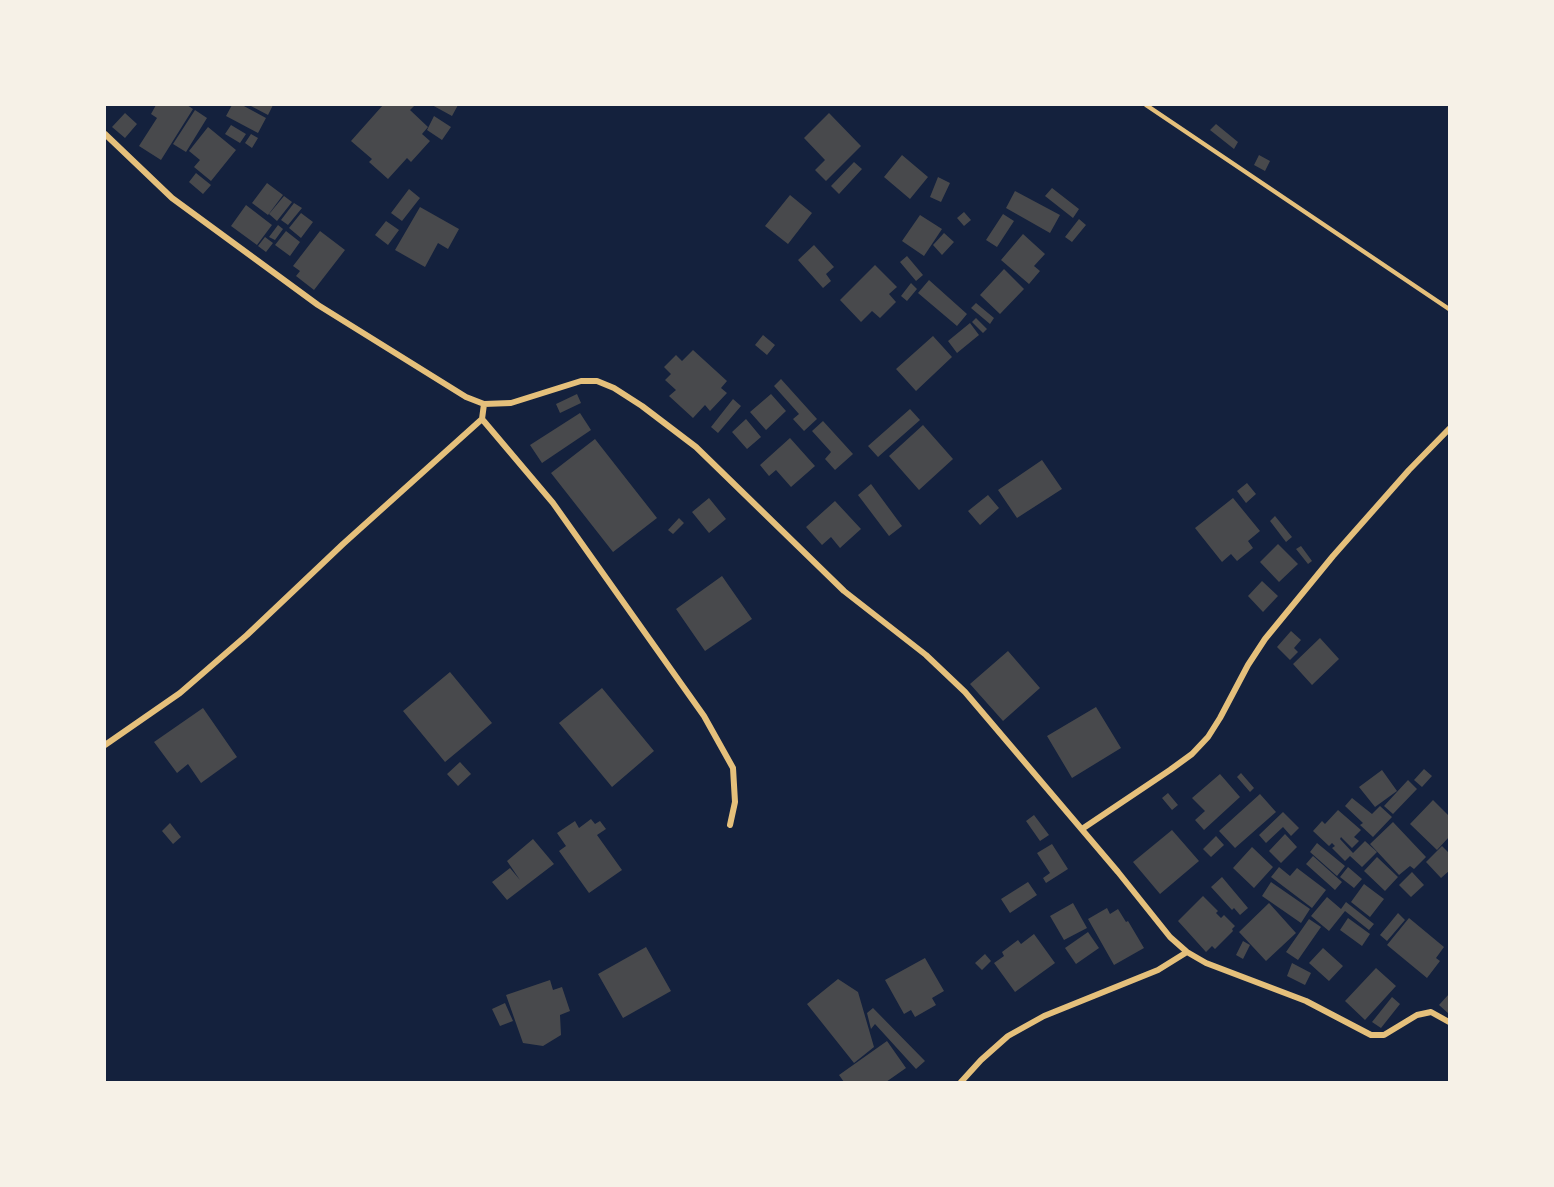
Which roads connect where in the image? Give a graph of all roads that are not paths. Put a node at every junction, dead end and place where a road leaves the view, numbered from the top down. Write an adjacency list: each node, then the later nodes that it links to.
1 (1146, 105): 3 (lane)
2 (105, 134): 4 (street)
3 (1449, 309)
4 (483, 404): 5 (street); 9 (street)
5 (482, 419): 7 (street); 8 (street)
6 (1449, 429): 9 (street)
7 (105, 745)
8 (730, 825)
9 (1082, 829): 10 (street)
10 (1187, 952): 11 (street); 12 (street)
11 (1449, 1022)
12 (961, 1082)

